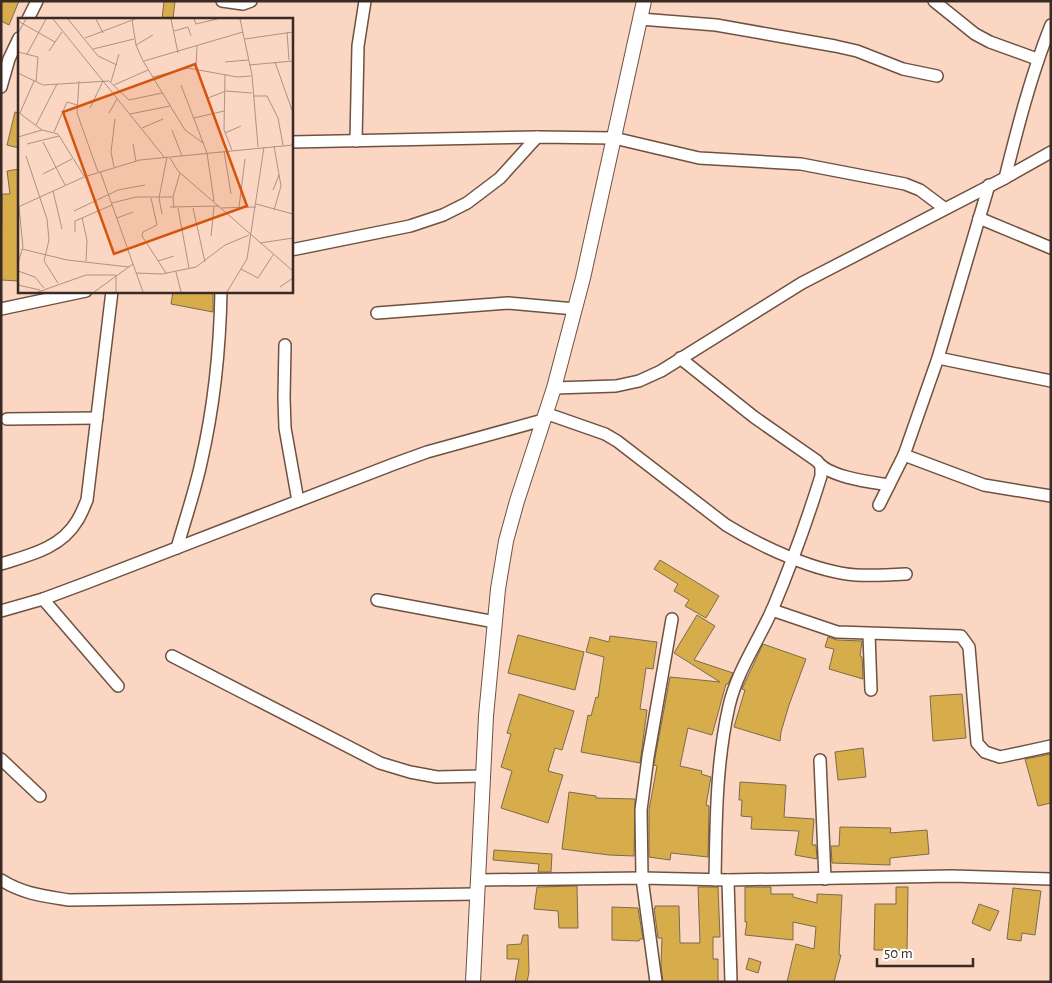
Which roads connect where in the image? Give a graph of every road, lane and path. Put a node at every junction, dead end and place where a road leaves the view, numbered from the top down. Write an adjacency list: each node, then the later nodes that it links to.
1 (222, 1): 2 (street)
2 (251, 1)
3 (365, 1): 16 (street)
4 (644, 1): 8 (street)
5 (934, 1): 11 (street)
6 (33, 3): 7 (street)
7 (28, 18)
8 (640, 19): 12 (street); 15 (street)
9 (1051, 25): 11 (street)
10 (18, 40): 13 (street)
11 (1037, 59): 19 (street)
12 (937, 76)
13 (1, 87)
14 (537, 136): 15 (street); 16 (street); 24 (street)
15 (614, 138): 21 (street); 29 (street)
16 (356, 141): 17 (street)
17 (292, 142)
18 (1051, 152): 19 (street)
19 (1004, 178): 20 (street)
20 (989, 185): 21 (street); 22 (street)
21 (944, 208): 32 (street)
22 (979, 218): 23 (street); 33 (street)
23 (1051, 248)
24 (292, 250)
25 (81, 292): 28 (street)
26 (112, 292): 37 (street)
27 (220, 292): 45 (street)
28 (1, 309)
29 (575, 309): 30 (street); 35 (street)
30 (377, 312)
31 (285, 345): 43 (street)
32 (680, 358): 35 (street); 40 (street)
33 (938, 358): 34 (street); 39 (street)
34 (1051, 381)
35 (554, 388): 36 (street)
36 (544, 416): 43 (street); 46 (street); 54 (street)
37 (97, 418): 38 (street); 47 (street)
38 (7, 419)
39 (904, 455): 41 (street); 42 (street)
40 (821, 466): 41 (street); 46 (street)
41 (889, 485): 44 (street)
42 (1051, 496)
43 (298, 501): 45 (street)
44 (880, 505)
45 (177, 548): 49 (street)
46 (793, 559): 48 (street); 51 (street)
47 (1, 564)
48 (906, 574)
49 (43, 599): 52 (street); 57 (street)
50 (377, 600): 54 (street)
51 (772, 610): 55 (street); 68 (street)
52 (1, 611)
53 (672, 618): 64 (street)
54 (495, 622): 62 (street)
55 (869, 634): 58 (street); 59 (street)
56 (172, 656): 62 (street)
57 (118, 686)
58 (872, 690)
59 (1051, 746)
60 (1, 759): 63 (street)
61 (820, 760): 65 (street)
62 (482, 776): 70 (street)
63 (40, 796)
64 (642, 878): 68 (street); 70 (street); 72 (street)
65 (825, 879): 66 (street); 69 (street)
66 (1051, 879)
67 (1, 880): 70 (street)
68 (715, 880): 69 (street)
69 (728, 880): 73 (street)
70 (478, 887): 71 (street)
71 (473, 982)
72 (656, 982)
73 (731, 982)

